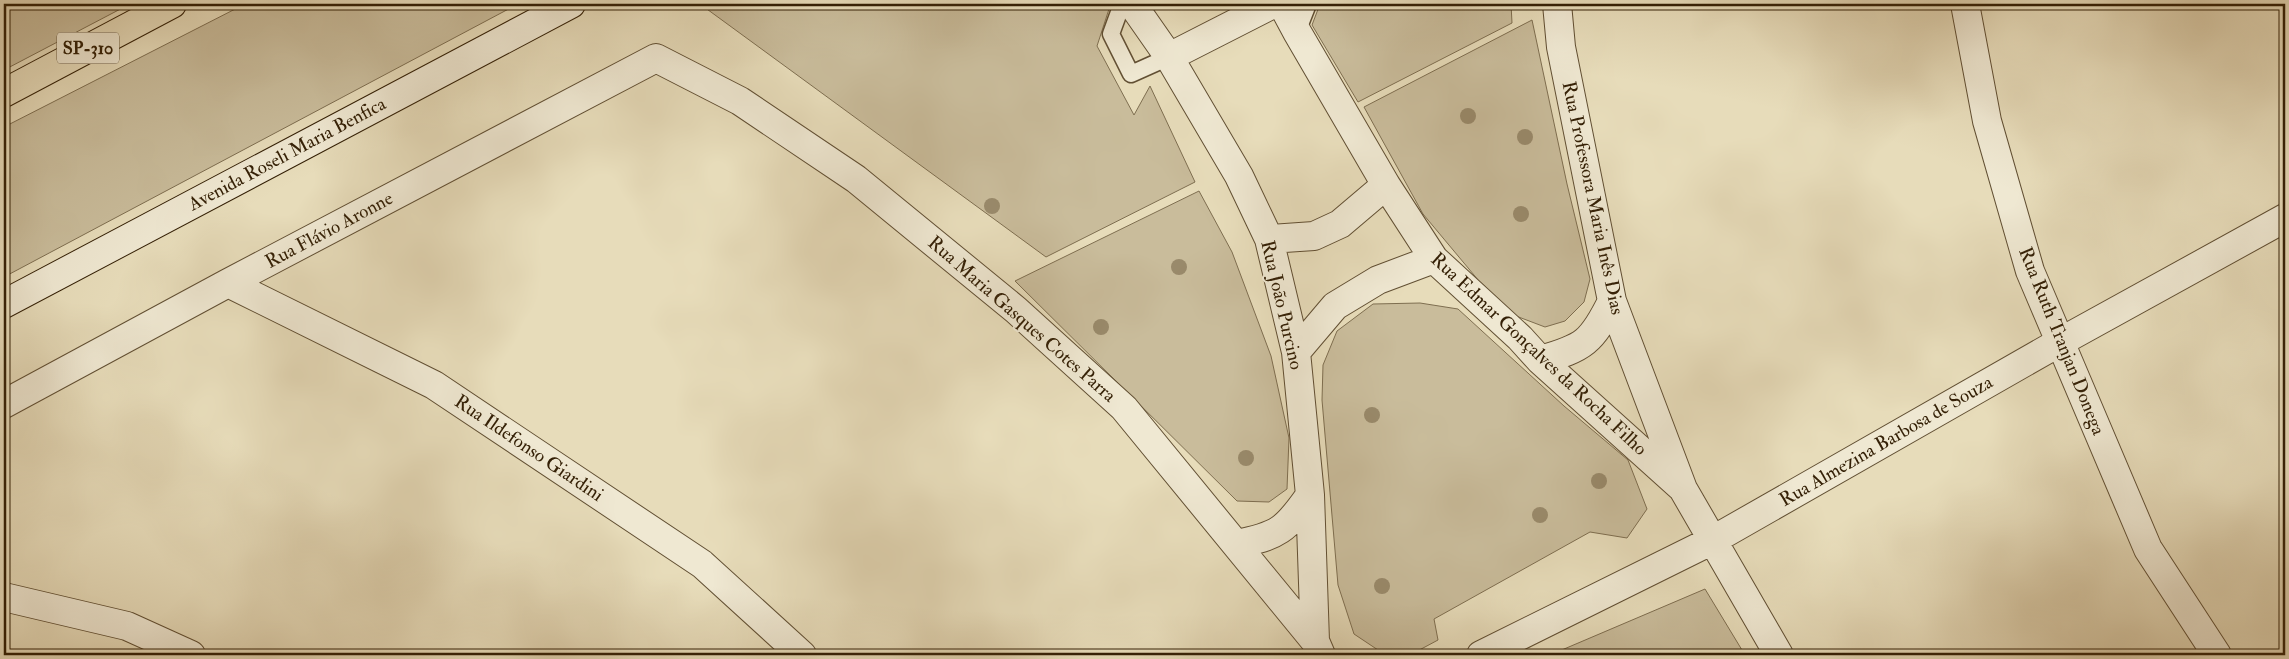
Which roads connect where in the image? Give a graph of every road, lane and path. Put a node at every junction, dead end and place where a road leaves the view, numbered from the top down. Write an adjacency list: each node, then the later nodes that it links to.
1 (172, 4): 13 (highway, SP-310)
2 (571, 4): 20 (street, Avenida Roseli Maria Benfica)
3 (1122, 4): 11 (lane)
4 (1132, 4): 11 (street, Rua João Purcino)
5 (1273, 4): 11 (street)
6 (1282, 4): 10 (street, Rua Edmar Gonçalves da Rocha Filho)
7 (1308, 4): 10 (lane)
8 (1557, 4): 19 (street, Rua Professora Maria Inês Dias)
9 (1965, 4): 21 (street, Rua Ruth Tranjan Donega)
10 (1297, 32): 14 (street, Rua Edmar Gonçalves da Rocha Filho)
11 (1169, 57): 16 (street, Rua João Purcino)
12 (656, 58): 18 (street, Rua Flávio Aronne); 28 (street, Rua Maria Gasques Cotes Parra)
13 (4, 93)
14 (1386, 185): 16 (street); 17 (street, Rua Edmar Gonçalves da Rocha Filho)
15 (2285, 218): 21 (street, Rua Almezina Barbosa de Souza)
16 (1269, 239): 22 (street, Rua João Purcino)
17 (1434, 258): 22 (street); 23 (street, Rua Edmar Gonçalves da Rocha Filho)
18 (228, 284): 24 (street, Rua Flávio Aronne); 32 (street, Rua Ildefonso Giardini)
19 (1612, 301): 23 (street); 25 (street, Rua Professora Maria Inês Dias)
20 (4, 304)
21 (2060, 342): 27 (street, Rua Almezina Barbosa de Souza); 35 (street, Rua Ruth Tranjan Donega)
22 (1296, 352): 26 (street, Rua João Purcino)
23 (1540, 360): 25 (street, Rua Edmar Gonçalves da Rocha Filho)
24 (4, 404)
25 (1683, 489): 27 (street, Rua Professora Maria Inês Dias)
26 (1310, 495): 28 (street); 30 (street, Rua João Purcino)
27 (1713, 540): 33 (street, Rua Almezina Barbosa de Souza); 34 (street, Rua Professora Maria Inês Dias)
28 (1236, 544): 30 (street, Rua Maria Gasques Cotes Parra)
29 (4, 597): 31 (street)
30 (1318, 648)
31 (191, 655)
32 (802, 655)
33 (1481, 655)
34 (1779, 655)
35 (2217, 655)

